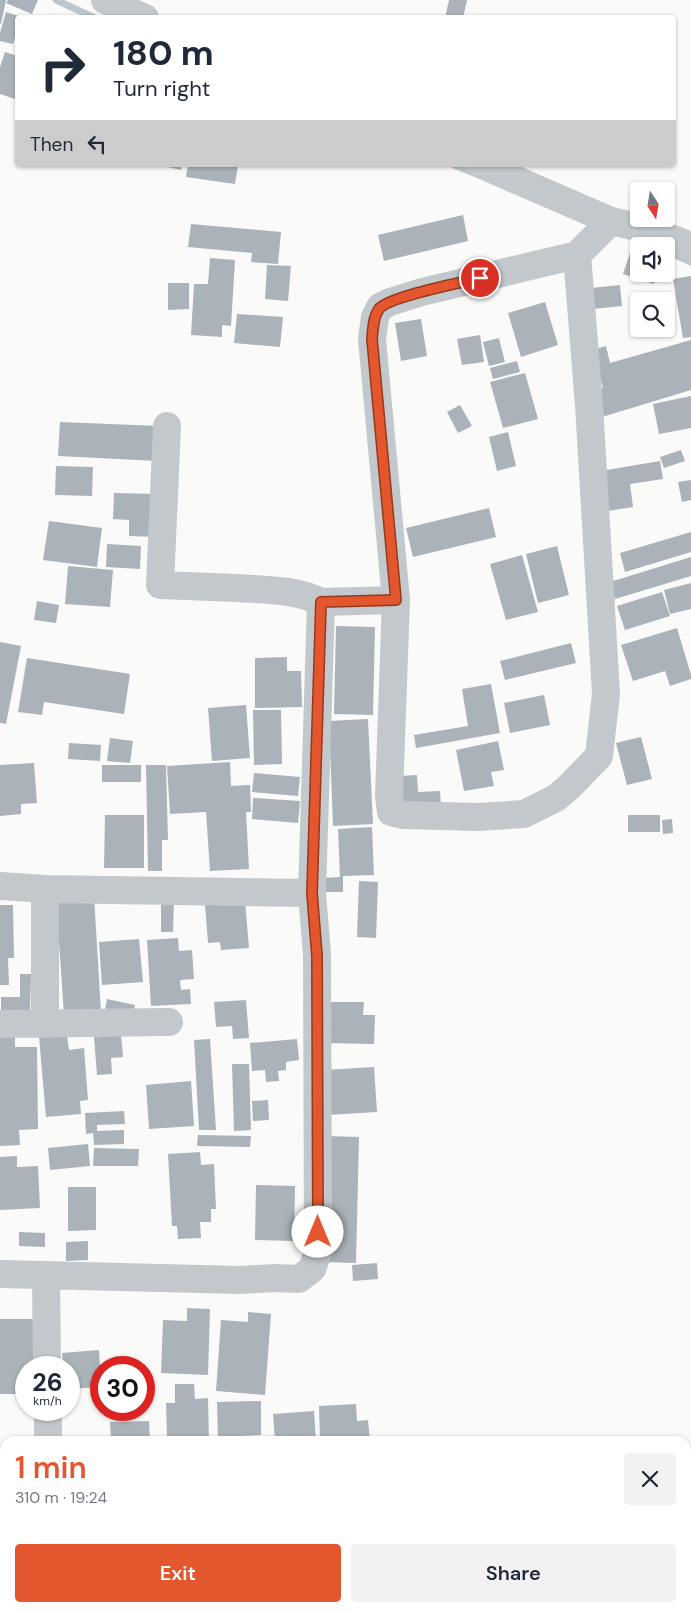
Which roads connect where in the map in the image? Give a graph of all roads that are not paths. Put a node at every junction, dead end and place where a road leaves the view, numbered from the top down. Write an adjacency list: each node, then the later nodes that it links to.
1 (105, 0): 2 (street)
2 (138, 15)
3 (487, 167): 4 (street)
4 (610, 221): 5 (street); 6 (street)
5 (691, 246)
6 (577, 254): 8 (street); 8 (street)
7 (167, 426): 9 (street)
8 (396, 600): 9 (street)
9 (321, 602): 12 (street)
10 (0, 886): 11 (street)
11 (45, 889): 12 (street); 15 (street)
12 (312, 893): 17 (street)
13 (169, 1022): 15 (street)
14 (0, 1024): 15 (street)
15 (45, 1024)
16 (0, 1274): 17 (street)
17 (46, 1275): 18 (street)
18 (47, 1356)
19 (48, 1421): 20 (street)
20 (48, 1436)

